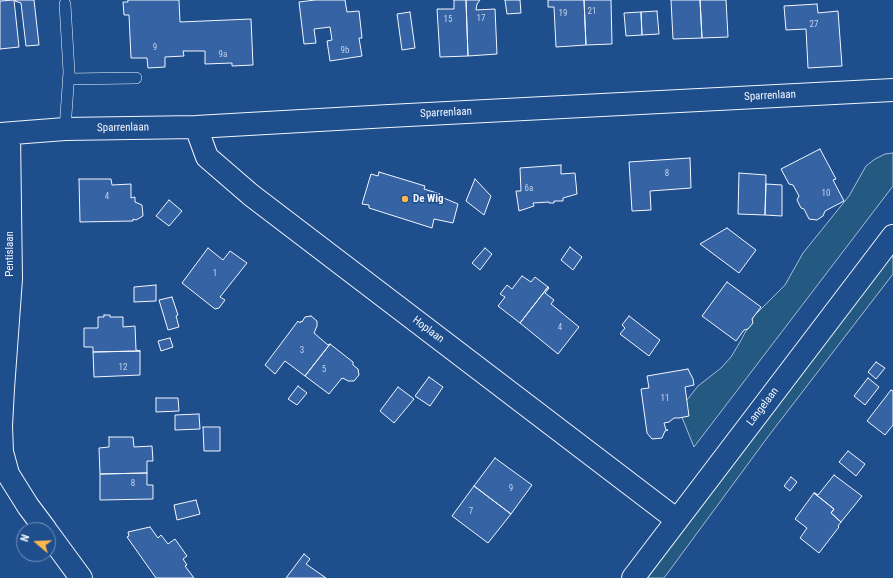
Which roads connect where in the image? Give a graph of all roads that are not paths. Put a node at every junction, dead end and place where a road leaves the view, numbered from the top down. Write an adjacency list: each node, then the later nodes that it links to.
1 (65, 4): 3 (lane)
2 (136, 78): 3 (lane)
3 (68, 79): 6 (lane)
4 (893, 90): 5 (street, Sparrenlaan)
5 (196, 127): 6 (street, Sparrenlaan); 9 (street, Hoplaan)
6 (65, 129): 7 (street, Sparrenlaan)
7 (5, 134): 10 (street, Pentislaan)
8 (893, 236): 9 (street, Langelaan)
9 (677, 520): 13 (street, Langelaan)
10 (40, 522)
11 (56, 544): 12 (street)
12 (81, 578)
13 (633, 578)

